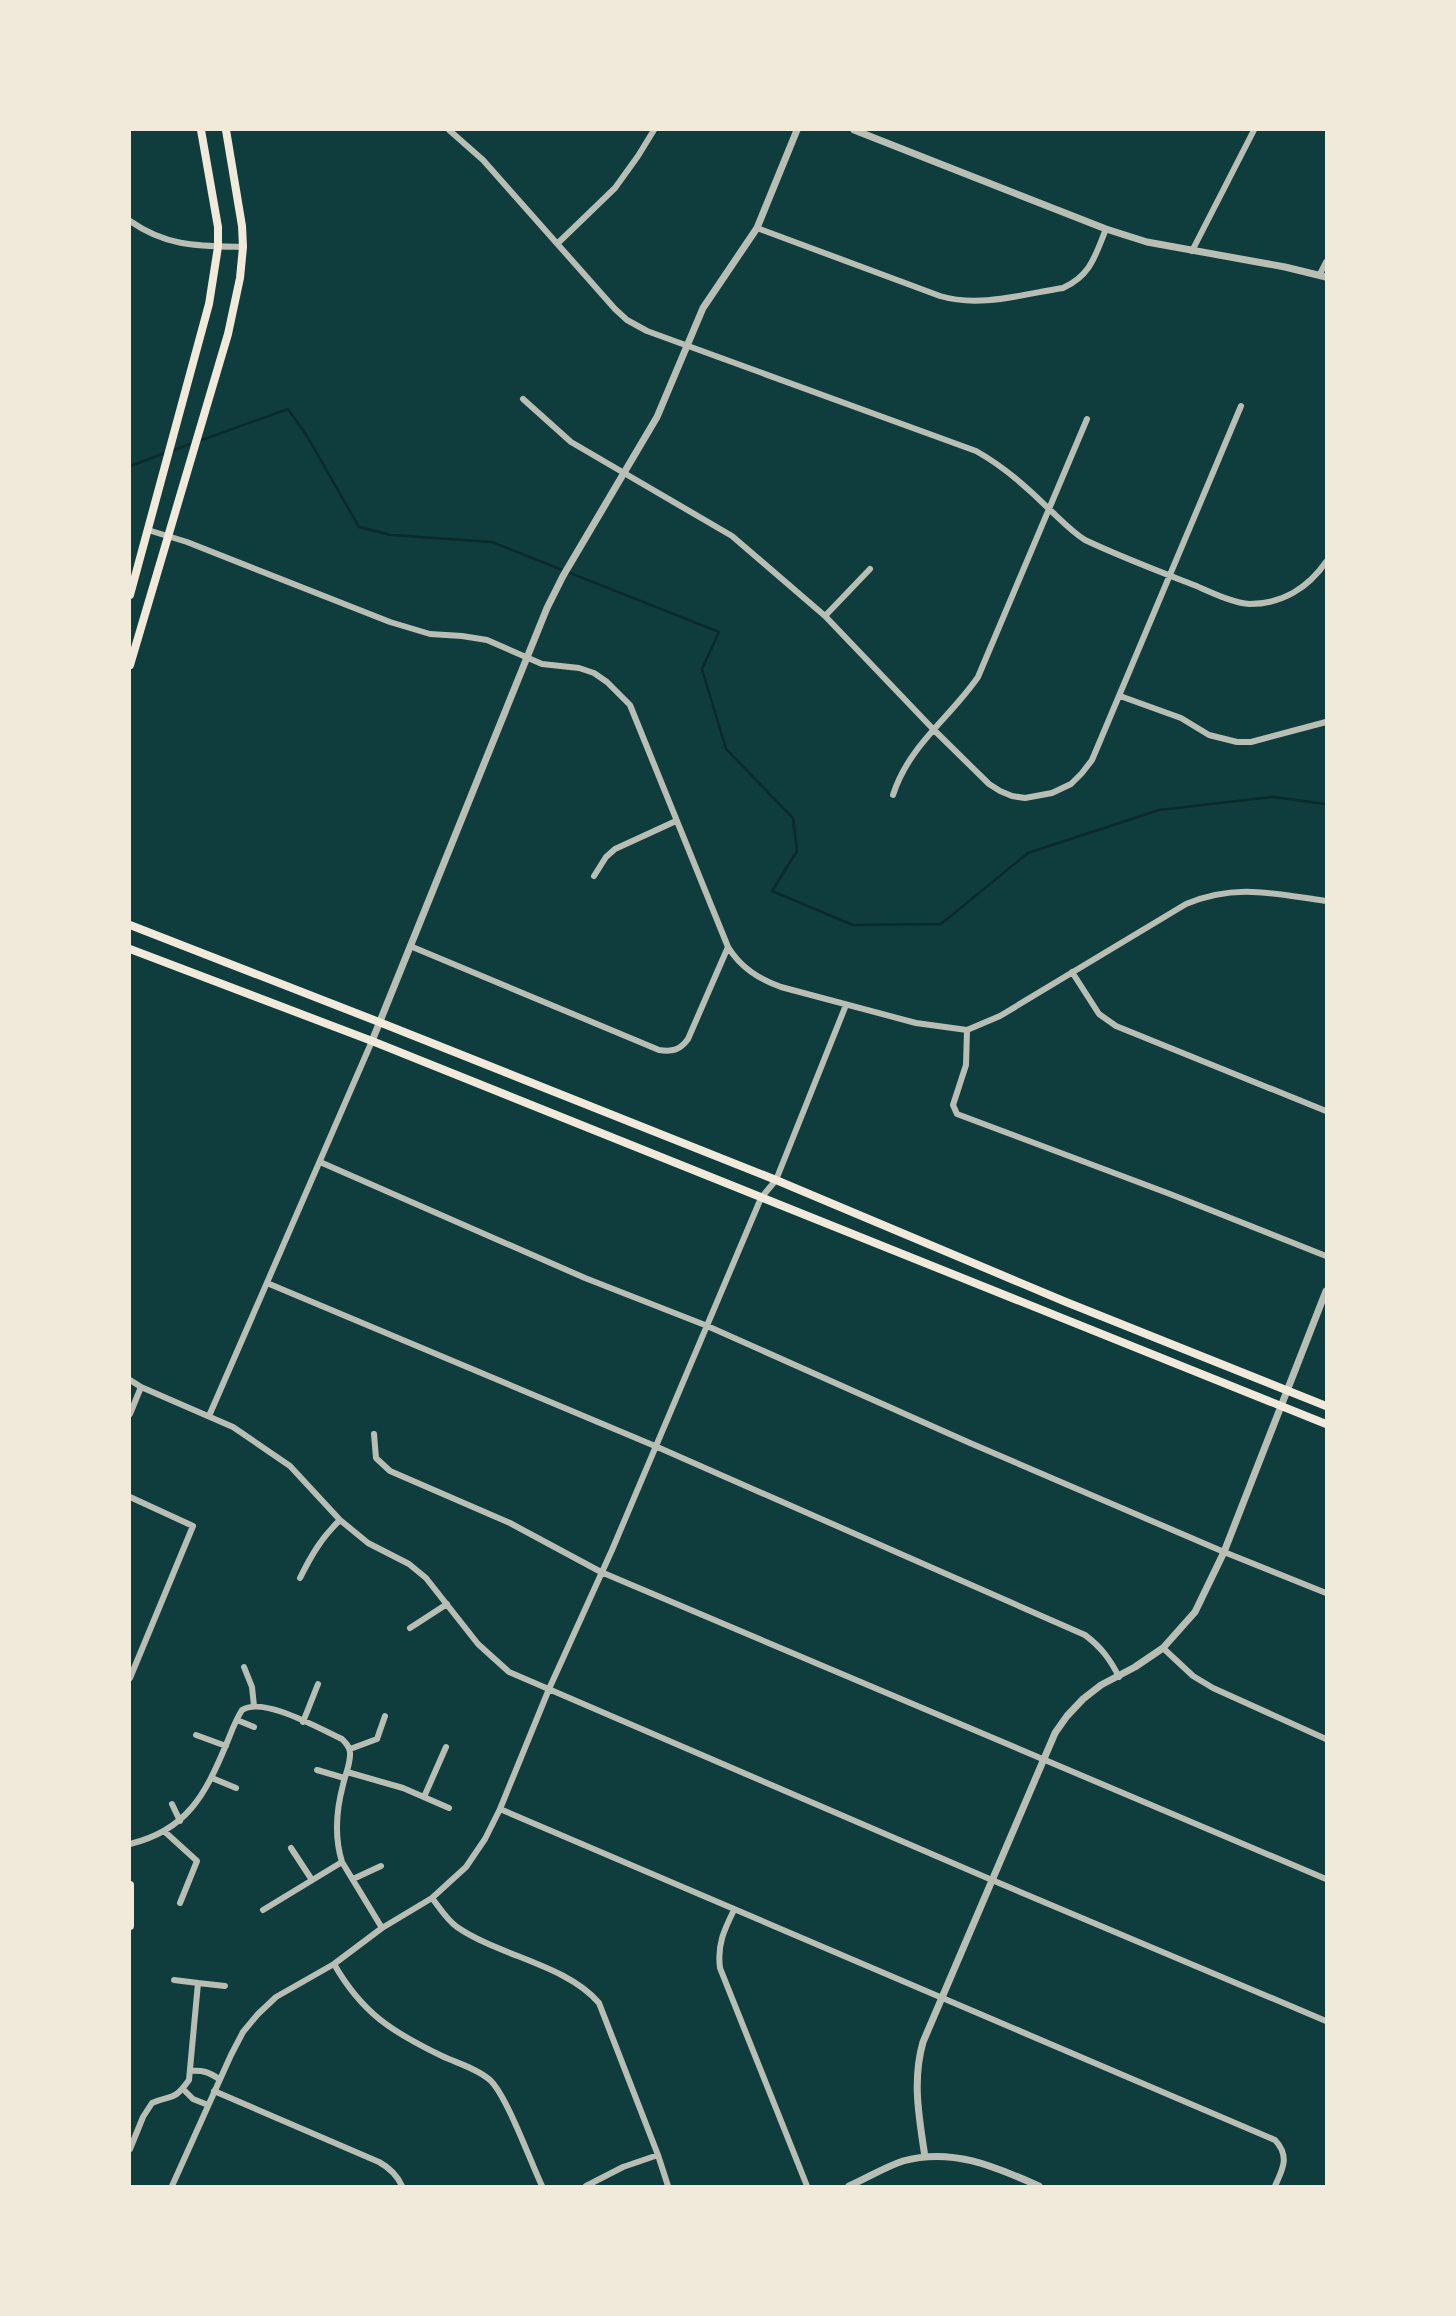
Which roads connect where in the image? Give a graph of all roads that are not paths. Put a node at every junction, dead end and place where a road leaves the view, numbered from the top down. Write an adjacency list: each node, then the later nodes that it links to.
1 (201, 130): 12 (main road)
2 (226, 130): 13 (main road)
3 (449, 130): 11 (street)
4 (654, 130): 11 (street)
5 (797, 130): 9 (street)
6 (854, 130): 10 (street)
7 (1253, 130): 14 (street)
8 (130, 221): 12 (street)
9 (757, 228): 10 (street); 17 (street)
10 (1106, 229): 14 (street)
11 (558, 243): 17 (street)
12 (218, 247): 13 (street); 23 (main road)
13 (243, 247): 24 (main road)
14 (1192, 251): 16 (street)
15 (1326, 262): 16 (street)
16 (1323, 275)
17 (688, 347): 21 (street); 22 (street)
18 (523, 399): 21 (street)
19 (1241, 406): 27 (street)
20 (1087, 419): 22 (street)
21 (625, 473): 29 (street); 30 (street)
22 (1049, 508): 27 (street); 34 (street)
23 (148, 530): 24 (street); 28 (main road)
24 (168, 536): 30 (street); 31 (main road)
25 (1326, 562): 27 (street)
26 (870, 569): 29 (street)
27 (1171, 576): 32 (street)
28 (130, 595)
29 (825, 616): 34 (street)
30 (528, 658): 36 (street); 40 (street)
31 (130, 665)
32 (1120, 696): 33 (street); 34 (street)
33 (1326, 722)
34 (933, 729): 35 (street)
35 (893, 795)
36 (676, 821): 37 (street); 41 (street)
37 (594, 876)
38 (1326, 901): 43 (street)
39 (130, 925): 45 (main road)
40 (410, 946): 41 (street); 45 (street)
41 (728, 947): 44 (street)
42 (130, 949): 47 (main road)
43 (1072, 972): 46 (street); 48 (street)
44 (846, 1005): 46 (street); 50 (street)
45 (379, 1022): 47 (street); 50 (main road)
46 (967, 1030): 52 (street)
47 (372, 1041): 49 (street); 51 (main road)
48 (1326, 1111)
49 (320, 1162): 53 (street); 55 (street)
50 (776, 1180): 51 (street); 58 (main road)
51 (761, 1198): 55 (street); 59 (main road)
52 (1326, 1256)
53 (267, 1283): 62 (street); 65 (street)
54 (1326, 1290): 58 (street)
55 (705, 1325): 65 (street); 68 (street)
56 (130, 1380): 57 (street)
57 (141, 1387): 61 (street); 62 (street)
58 (1287, 1390): 59 (street); 60 (main road)
59 (1280, 1405): 63 (main road); 68 (street)
60 (1326, 1406)
61 (130, 1414)
62 (209, 1416): 67 (street)
63 (1326, 1424)
64 (374, 1434): 69 (street)
65 (655, 1446): 69 (street); 76 (street)
66 (130, 1497): 77 (street)
67 (340, 1520): 70 (street); 72 (street)
68 (1224, 1552): 71 (street); 74 (street)
69 (601, 1572): 79 (street); 90 (street)
70 (300, 1578)
71 (1326, 1593)
72 (447, 1604): 73 (street); 79 (street)
73 (410, 1628)
74 (1164, 1648): 76 (street); 86 (street)
75 (244, 1667): 80 (street)
76 (1119, 1676): 90 (street)
77 (130, 1678)
78 (318, 1685): 83 (street)
79 (549, 1689): 98 (street); 108 (street)
80 (254, 1706): 82 (street); 83 (street)
81 (385, 1716): 89 (street)
82 (237, 1720): 84 (street); 87 (street)
83 (303, 1722): 89 (street)
84 (254, 1727)
85 (196, 1735): 87 (street)
86 (1326, 1739)
87 (226, 1746): 93 (street)
88 (446, 1747): 95 (street)
89 (350, 1749): 92 (street)
90 (1043, 1759): 106 (street); 108 (street)
91 (317, 1770): 92 (street)
92 (346, 1775): 95 (street); 103 (street)
93 (212, 1778): 94 (street); 99 (street)
94 (236, 1788)
95 (424, 1797): 97 (street)
96 (172, 1804): 99 (street)
97 (449, 1808)
98 (500, 1810): 110 (street); 113 (street)
99 (180, 1821): 100 (street)
100 (164, 1831): 101 (street); 111 (street)
101 (130, 1844)
102 (291, 1848): 107 (street)
103 (342, 1862): 105 (street); 107 (street)
104 (380, 1866): 105 (street)
105 (353, 1879): 115 (street)
106 (1326, 1879)
107 (312, 1880): 112 (street)
108 (992, 1880): 120 (street); 121 (street)
109 (130, 1885): 114 (main road)
110 (432, 1898): 115 (street); 128 (street)
111 (180, 1903)
112 (263, 1910)
113 (734, 1910): 120 (street); 135 (street)
114 (130, 1926)
115 (382, 1927): 116 (street)
116 (334, 1964): 123 (street); 132 (street)
117 (174, 1980): 118 (street)
118 (198, 1983): 119 (street); 122 (street)
119 (225, 1986)
120 (942, 1998): 129 (street); 138 (street)
121 (1326, 2021)
122 (190, 2071): 123 (street); 124 (street)
123 (219, 2079): 125 (street)
124 (183, 2089): 126 (street); 127 (street)
125 (214, 2091): 126 (street); 131 (street)
126 (208, 2105): 130 (street)
127 (130, 2149)
128 (658, 2155): 133 (street); 134 (street)
129 (925, 2157): 136 (street); 137 (street)
130 (172, 2186)
131 (402, 2186)
132 (542, 2186)
133 (586, 2186)
134 (668, 2186)
135 (807, 2186)
136 (849, 2186)
137 (1039, 2186)
138 (1275, 2186)

